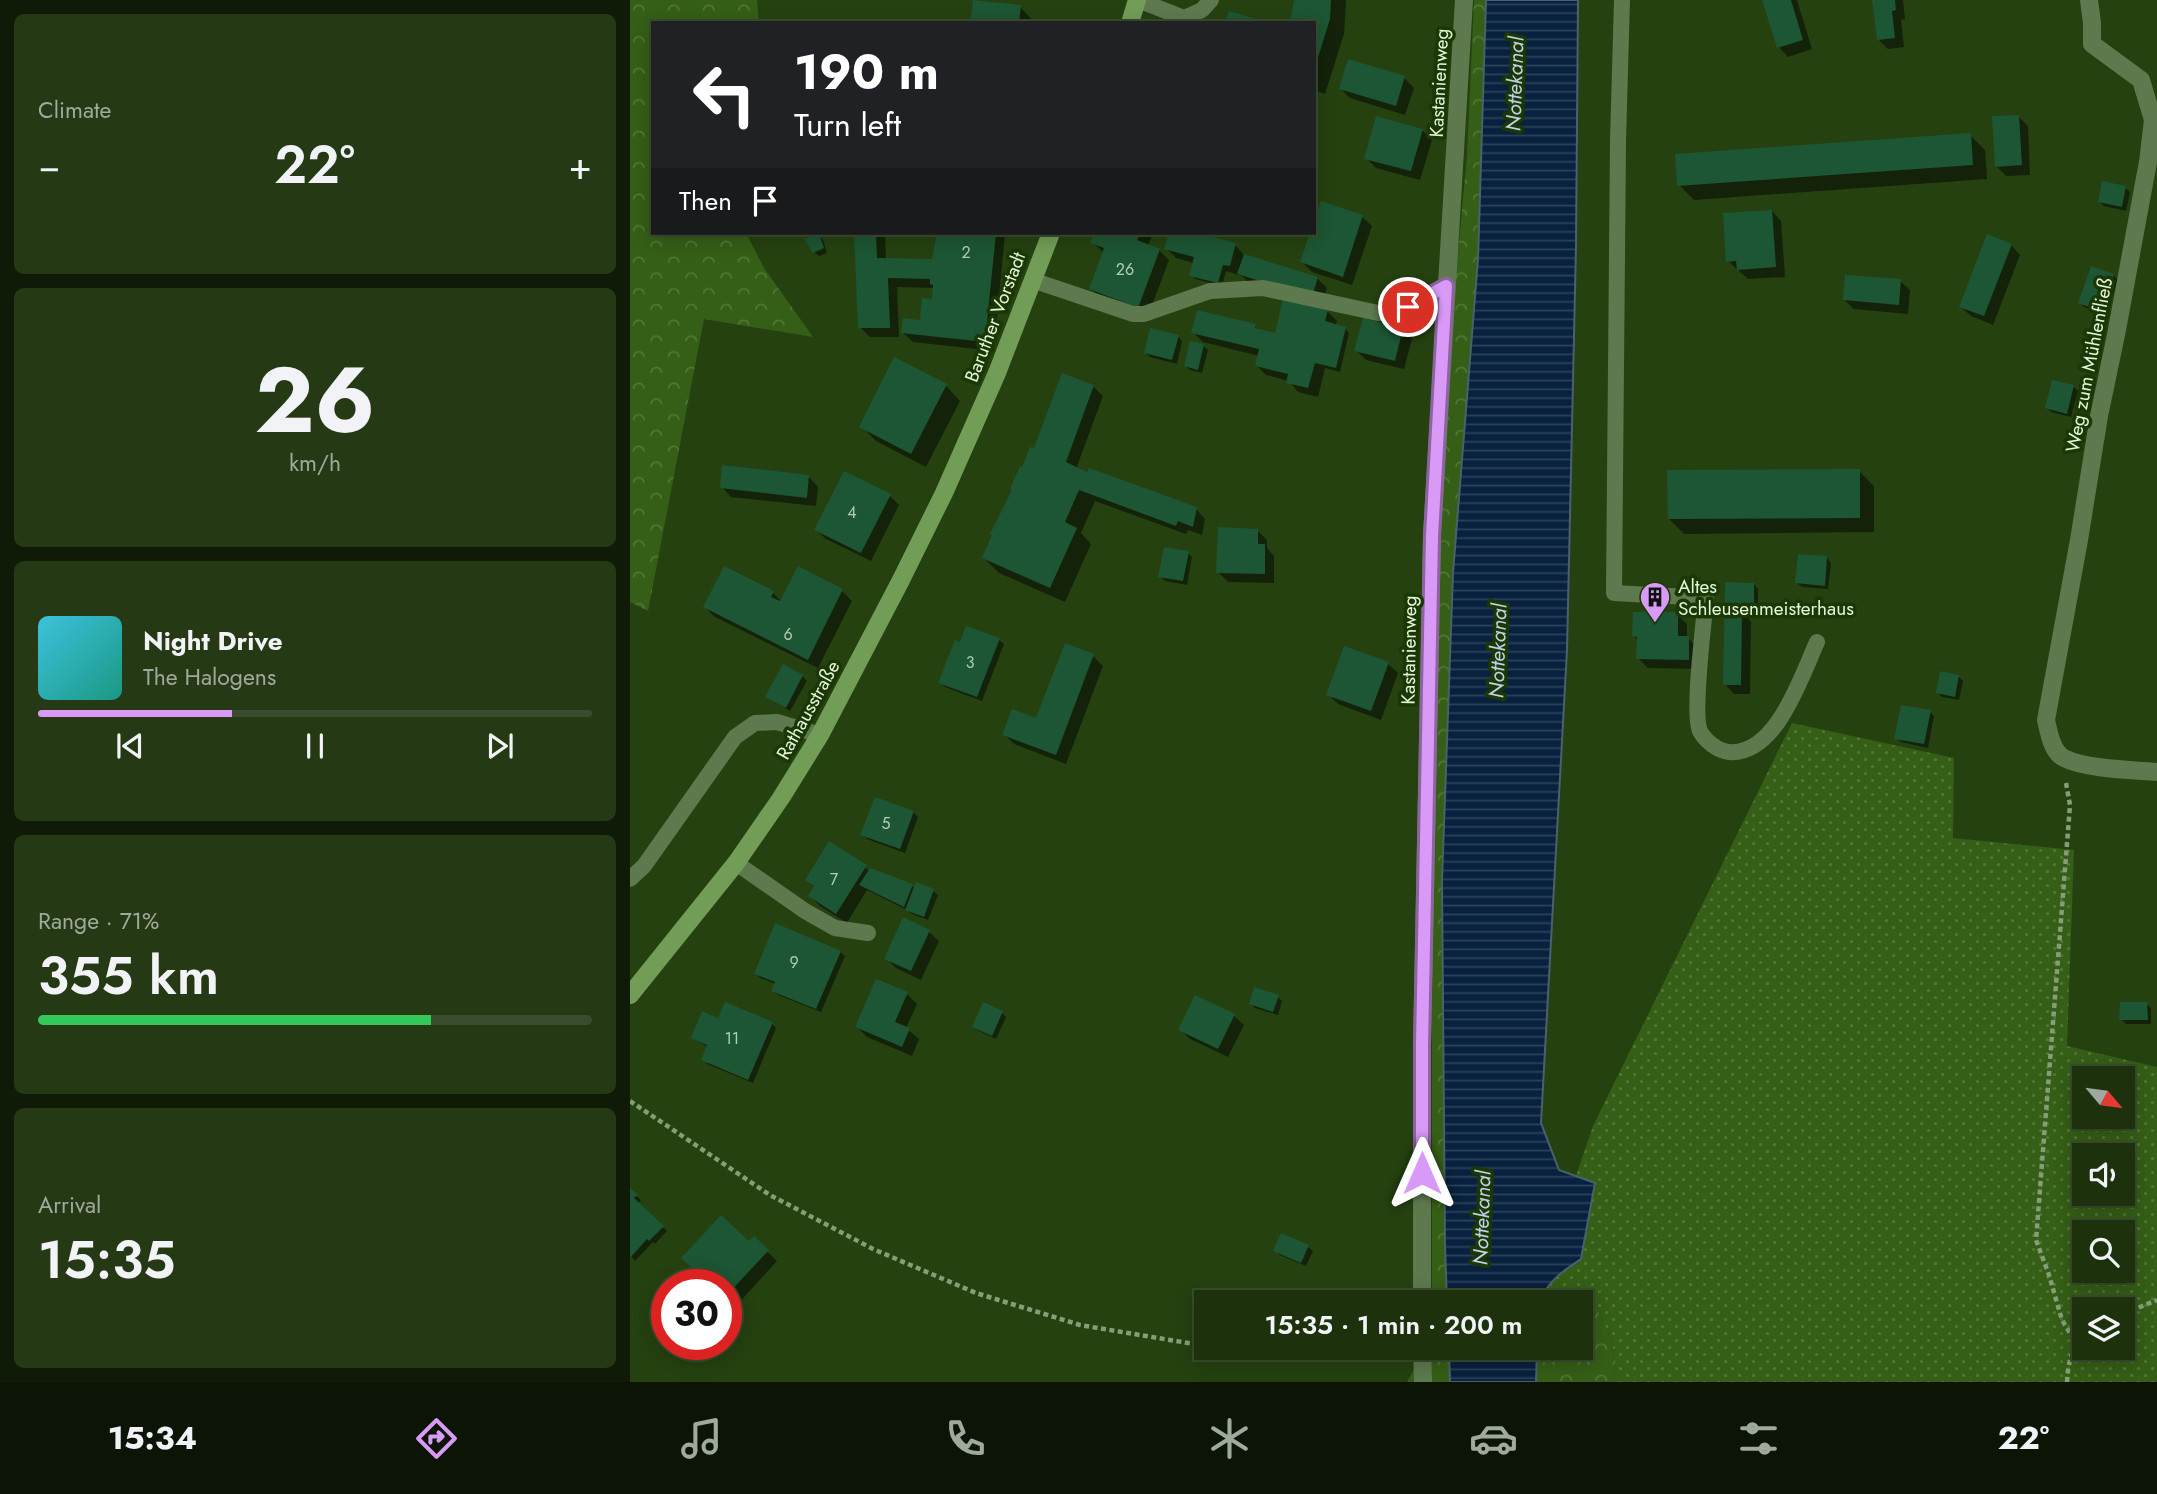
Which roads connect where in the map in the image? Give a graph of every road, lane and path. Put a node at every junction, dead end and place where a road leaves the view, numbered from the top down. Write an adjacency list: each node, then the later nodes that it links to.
1 (1137, 0): 2 (lane); 6 (main road)
2 (1211, 0)
3 (1464, 0): 9 (street, Kastanienweg)
4 (1622, 0): 11 (lane)
5 (2089, 0): 13 (street, Weg zum Mühlenfließ)
6 (1131, 21)
7 (1050, 235): 8 (main road, Baruther Vorstadt)
8 (1032, 280): 9 (lane); 10 (main road, Baruther Vorstadt)
9 (1446, 286): 20 (street, Kastanienweg)
10 (978, 417): 12 (main road, Rathausstraße)
11 (1817, 642)
12 (820, 735): 15 (main road, Rathausstraße); 16 (lane)
13 (2063, 758): 14 (street); 23 (path)
14 (2157, 772)
15 (736, 863): 17 (lane); 18 (main road, Rathausstraße)
16 (630, 879)
17 (868, 933)
18 (630, 995)
19 (630, 1101): 24 (path)
20 (1422, 1290)
21 (2157, 1300): 22 (path)
22 (2135, 1309)
23 (2072, 1336)
24 (1194, 1344)
25 (2072, 1354): 28 (path)
26 (1422, 1360): 27 (street)
27 (1423, 1382)
28 (2067, 1382)

